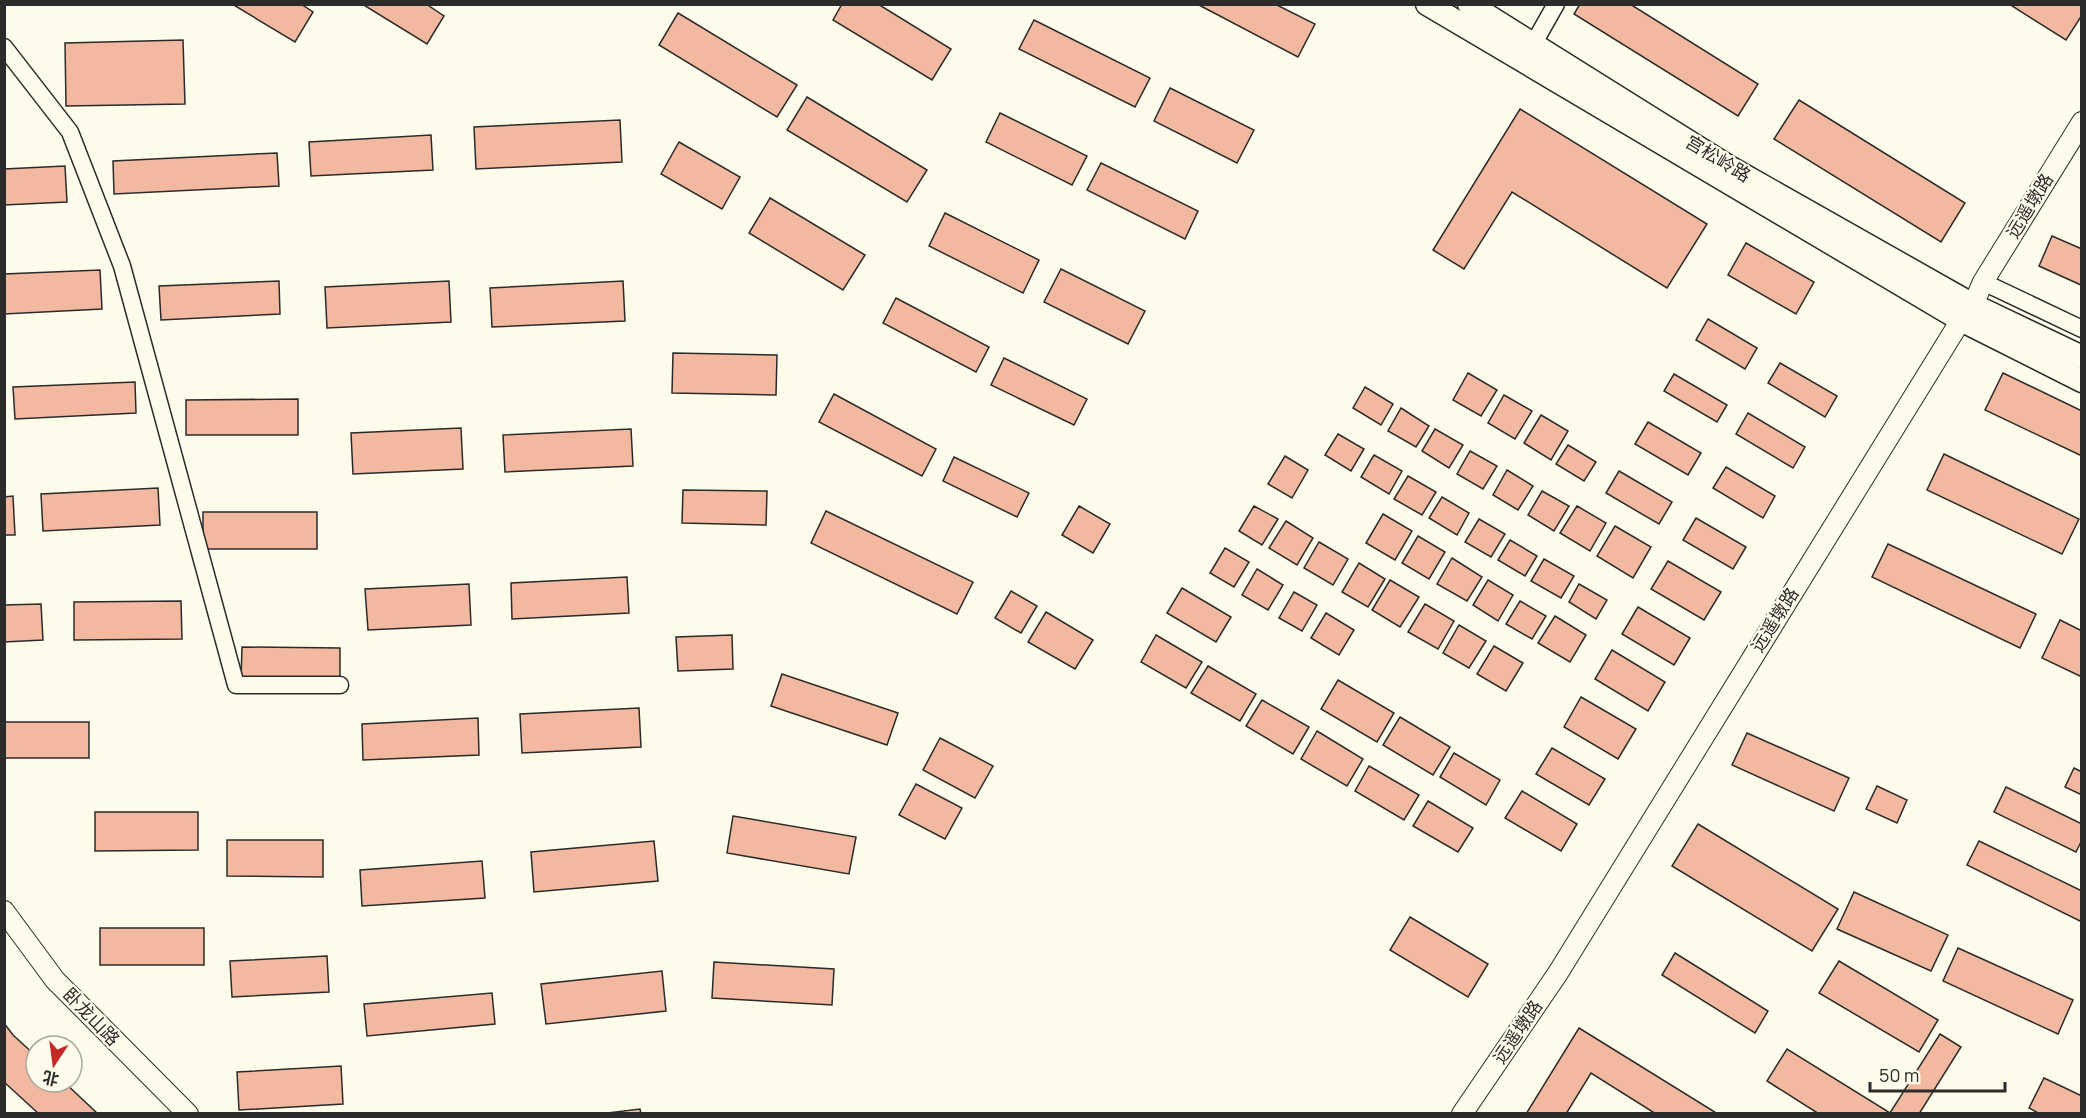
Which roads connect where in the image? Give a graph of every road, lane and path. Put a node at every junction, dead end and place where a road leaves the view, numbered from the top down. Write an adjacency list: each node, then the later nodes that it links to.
1 (1427, 4): 8 (main road)
2 (1469, 4): 4 (main road, 宫松岭路)
3 (1556, 4): 4 (street)
4 (1534, 43): 8 (main road, 宫松岭路)
5 (4, 47): 12 (street)
6 (2082, 122): 7 (street, 远遥墩路)
7 (1983, 282): 8 (street, 远遥墩路); 9 (street)
8 (1967, 313): 10 (main road); 11 (main road); 15 (street, 远遥墩路)
9 (2082, 329)
10 (2082, 357)
11 (2082, 381)
12 (340, 686)
13 (4, 911): 14 (street, 卧龙山路)
14 (188, 1113)
15 (1462, 1113)

